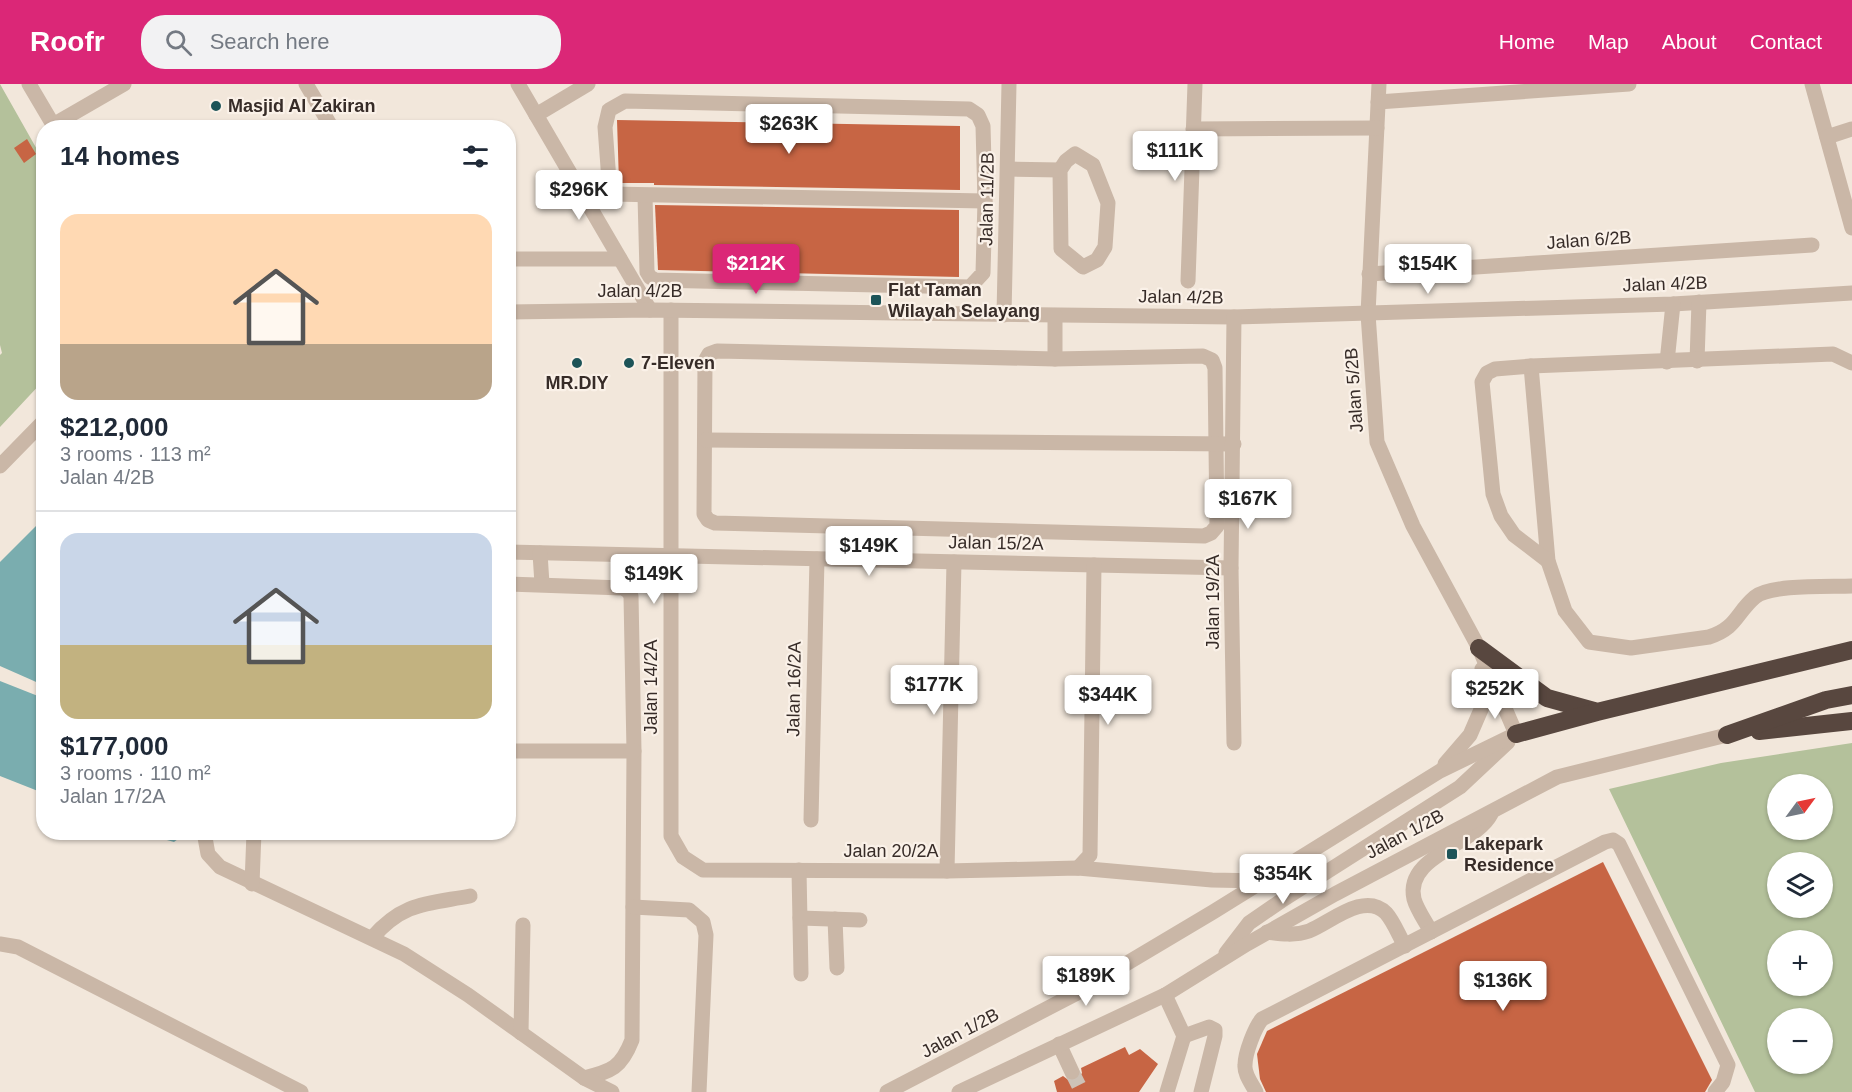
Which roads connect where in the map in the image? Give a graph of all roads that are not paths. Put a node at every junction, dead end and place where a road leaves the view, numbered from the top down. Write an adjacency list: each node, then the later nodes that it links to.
1 (29, 84): 13 (street)
2 (124, 84): 14 (street)
3 (306, 84): 15 (street)
4 (518, 84): 12 (street)
5 (588, 84): 12 (street)
6 (1009, 84): 20 (street, Jalan 11/2B)
7 (1195, 84): 17 (street)
8 (1379, 84): 11 (street, Jalan 5/2B)
9 (1629, 84): 11 (street)
10 (1812, 84): 19 (street)
11 (1378, 102): 16 (street, Jalan 5/2B)
12 (536, 115): 24 (street)
13 (50, 120)
14 (64, 120)
15 (327, 120)
16 (1377, 128): 17 (street); 30 (street, Jalan 5/2B)
17 (1193, 129): 31 (street)
18 (1852, 129): 19 (street)
19 (1827, 137): 26 (street)
20 (1008, 169): 21 (street); 39 (street, Jalan 11/2B)
21 (1060, 171): 21 (street)
22 (610, 194): 23 (street); 24 (street); 25 (street)
23 (645, 196): 25 (street); 25 (street)
24 (587, 201): 29 (street)
25 (985, 201)
26 (1852, 228)
27 (1812, 245): 30 (street, Jalan 6/2B)
28 (516, 259): 29 (street)
29 (620, 259): 35 (street)
30 (1370, 274): 38 (street, Jalan 5/2B)
31 (1188, 281)
32 (1852, 293): 33 (street, Jalan 4/2B)
33 (1699, 302): 34 (street, Jalan 4/2B); 43 (street)
34 (1673, 304): 38 (street, Jalan 4/2B); 44 (street)
35 (650, 310): 36 (street, Jalan 4/2B); 37 (street, Jalan 4/2B)
36 (671, 310): 39 (street, Jalan 4/2B); 54 (street, Jalan 14/2A)
37 (516, 312)
38 (1368, 314): 41 (street, Jalan 4/2B); 63 (street, Jalan 5/2B)
39 (1004, 315): 40 (street, Jalan 4/2B)
40 (1055, 316): 41 (street, Jalan 4/2B); 42 (street)
41 (1234, 317): 50 (street, Jalan 19/2A)
42 (1055, 359): 48 (street); 49 (street)
43 (1697, 361): 44 (street); 45 (street)
44 (1667, 362): 46 (street)
45 (1852, 363)
46 (1531, 366): 56 (street); 56 (street)
47 (36, 429): 51 (street)
48 (706, 440): 49 (street); 49 (street)
49 (1216, 443): 50 (street)
50 (1234, 444): 59 (street, Jalan 19/2A)
51 (0, 466)
52 (516, 552): 53 (street, Jalan 15/2A)
53 (540, 553): 54 (street, Jalan 15/2A); 61 (street)
54 (671, 556): 55 (street, Jalan 15/2A); 79 (street, Jalan 14/2A)
55 (817, 559): 57 (street, Jalan 15/2A); 75 (street, Jalan 16/2A)
56 (1548, 561): 62 (street)
57 (954, 562): 58 (street, Jalan 15/2A); 81 (street)
58 (1094, 565): 59 (street, Jalan 15/2A); 78 (street)
59 (1231, 568): 70 (street, Jalan 19/2A)
60 (516, 584): 61 (street)
61 (543, 584): 72 (street)
62 (1852, 586)
63 (1479, 648): 66 (highway); 68 (street, Jalan 5/2B); 73 (street)
64 (1852, 650): 66 (highway)
65 (1852, 695): 69 (highway)
66 (1597, 712): 68 (highway)
67 (1852, 721): 69 (highway)
68 (1516, 734): 73 (street, Jalan 1/2B); 95 (street)
69 (1727, 735): 74 (street, Jalan 1/2B)
70 (1234, 743)
71 (516, 751): 72 (street)
72 (634, 752): 85 (street)
73 (1440, 771): 82 (street, Jalan 1/2B)
74 (1494, 809): 90 (street, Jalan 1/2B); 91 (street)
75 (811, 820)
76 (205, 840): 83 (street)
77 (254, 840): 83 (street)
78 (1078, 868): 81 (street, Jalan 20/2A); 82 (street, Jalan 20/2A)
79 (703, 870): 80 (street, Jalan 20/2A)
80 (799, 870): 81 (street, Jalan 20/2A); 86 (street)
81 (947, 871)
82 (1262, 881): 107 (street, Jalan 1/2B)
83 (252, 884): 92 (street)
84 (470, 896): 92 (street)
85 (633, 907): 103 (street); 106 (street)
86 (800, 918): 87 (street); 97 (street)
87 (835, 920): 88 (street); 96 (street)
88 (860, 920)
89 (523, 925): 99 (street)
90 (1267, 932): 94 (street); 95 (street, Jalan 1/2B)
91 (1431, 932): 94 (street); 112 (street)
92 (372, 938): 99 (street)
93 (0, 944): 104 (street)
94 (1405, 946): 111 (street)
95 (1220, 961): 98 (street, Jalan 1/2B)
96 (837, 968)
97 (801, 974)
98 (1165, 995): 100 (street); 101 (street, Jalan 1/2B)
99 (521, 1033): 103 (street)
100 (1184, 1036): 109 (street); 110 (street)
101 (1059, 1044): 102 (street); 108 (street, Jalan 1/2B)
102 (1072, 1072)
103 (584, 1078): 105 (street)
104 (301, 1092)
105 (612, 1092)
106 (699, 1092)
107 (887, 1092)
108 (959, 1092)
109 (1167, 1092)
110 (1201, 1092)
111 (1256, 1092)
112 (1715, 1092)

